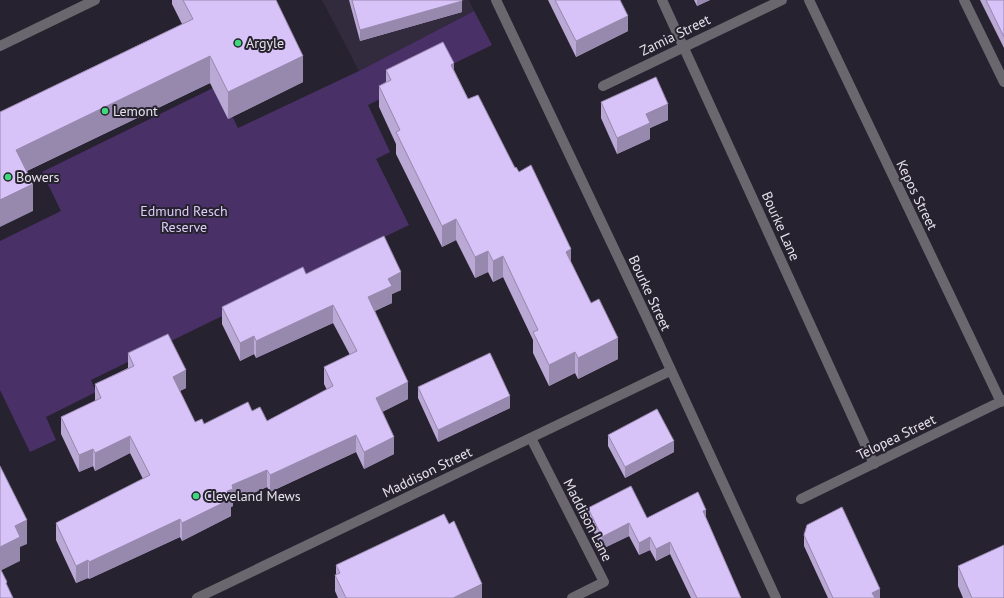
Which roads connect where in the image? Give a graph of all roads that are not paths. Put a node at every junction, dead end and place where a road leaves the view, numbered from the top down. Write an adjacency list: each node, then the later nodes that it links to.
1 (95, 0): 7 (street)
2 (496, 0): 11 (street, Bourke Street)
3 (662, 0): 8 (street, Bourke Lane)
4 (782, 0): 8 (street, Zamia Street)
5 (809, 0): 12 (street, Kepos Street)
6 (964, 0): 9 (street)
7 (0, 46)
8 (684, 47): 10 (street, Zamia Street); 14 (street, Bourke Lane)
9 (1004, 82)
10 (603, 86)
11 (670, 371): 13 (street, Maddison Street); 18 (street, Bourke Street)
12 (1002, 401): 14 (street, Telopea Street)
13 (531, 438): 16 (street, Maddison Street); 17 (street, Maddison Lane)
14 (874, 464): 15 (street, Telopea Street)
15 (801, 499)
16 (197, 598)
17 (572, 598)
18 (776, 598)

